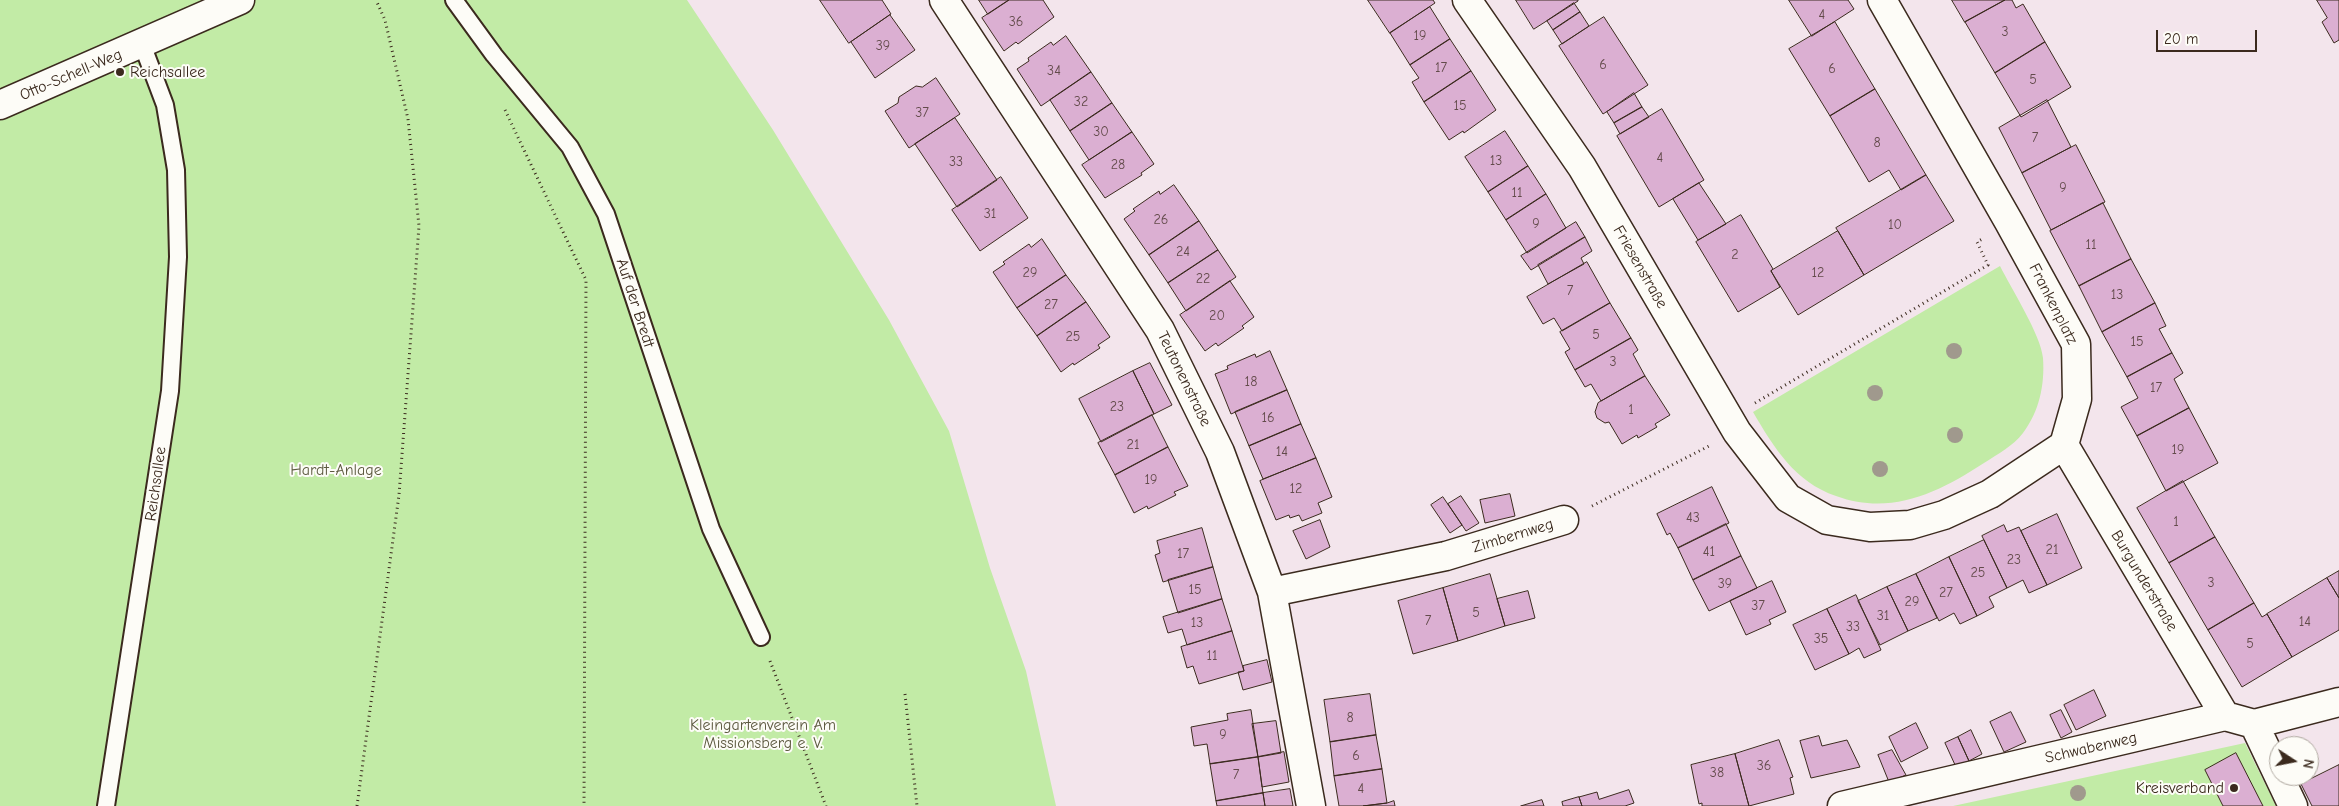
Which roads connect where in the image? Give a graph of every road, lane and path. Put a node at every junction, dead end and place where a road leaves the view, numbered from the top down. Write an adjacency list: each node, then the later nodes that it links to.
1 (240, 0): 7 (street)
2 (376, 0): 21 (path)
3 (454, 0): 15 (lane, Auf der Bredt)
4 (944, 0): 14 (street, Teutonenstraße)
5 (1467, 0): 11 (street, Friesenstraße)
6 (1882, 0): 12 (street, Frankenplatz)
7 (142, 44): 8 (street, Otto-Schell-Weg); 20 (lane, Reichsallee)
8 (0, 105)
9 (504, 107): 22 (path)
10 (1988, 264): 11 (path, Zimbernweg)
11 (1733, 425): 12 (street, Friesenstraße); 13 (path, Zimbernweg)
12 (2064, 445): 18 (street, Burgunderstraße)
13 (1564, 520): 14 (street, Zimbernweg)
14 (1272, 592): 25 (street, Teutonenstraße)
15 (761, 637): 23 (path)
16 (905, 694): 24 (path)
17 (2339, 702): 19 (street, Schwabenweg)
18 (2225, 716): 19 (street, Schwabenweg); 26 (street, Schwabenweg)
19 (2254, 724): 27 (street)
20 (106, 806)
21 (357, 806)
22 (584, 806)
23 (826, 806)
24 (917, 806)
25 (1311, 806)
26 (1842, 806)
27 (2293, 806)

